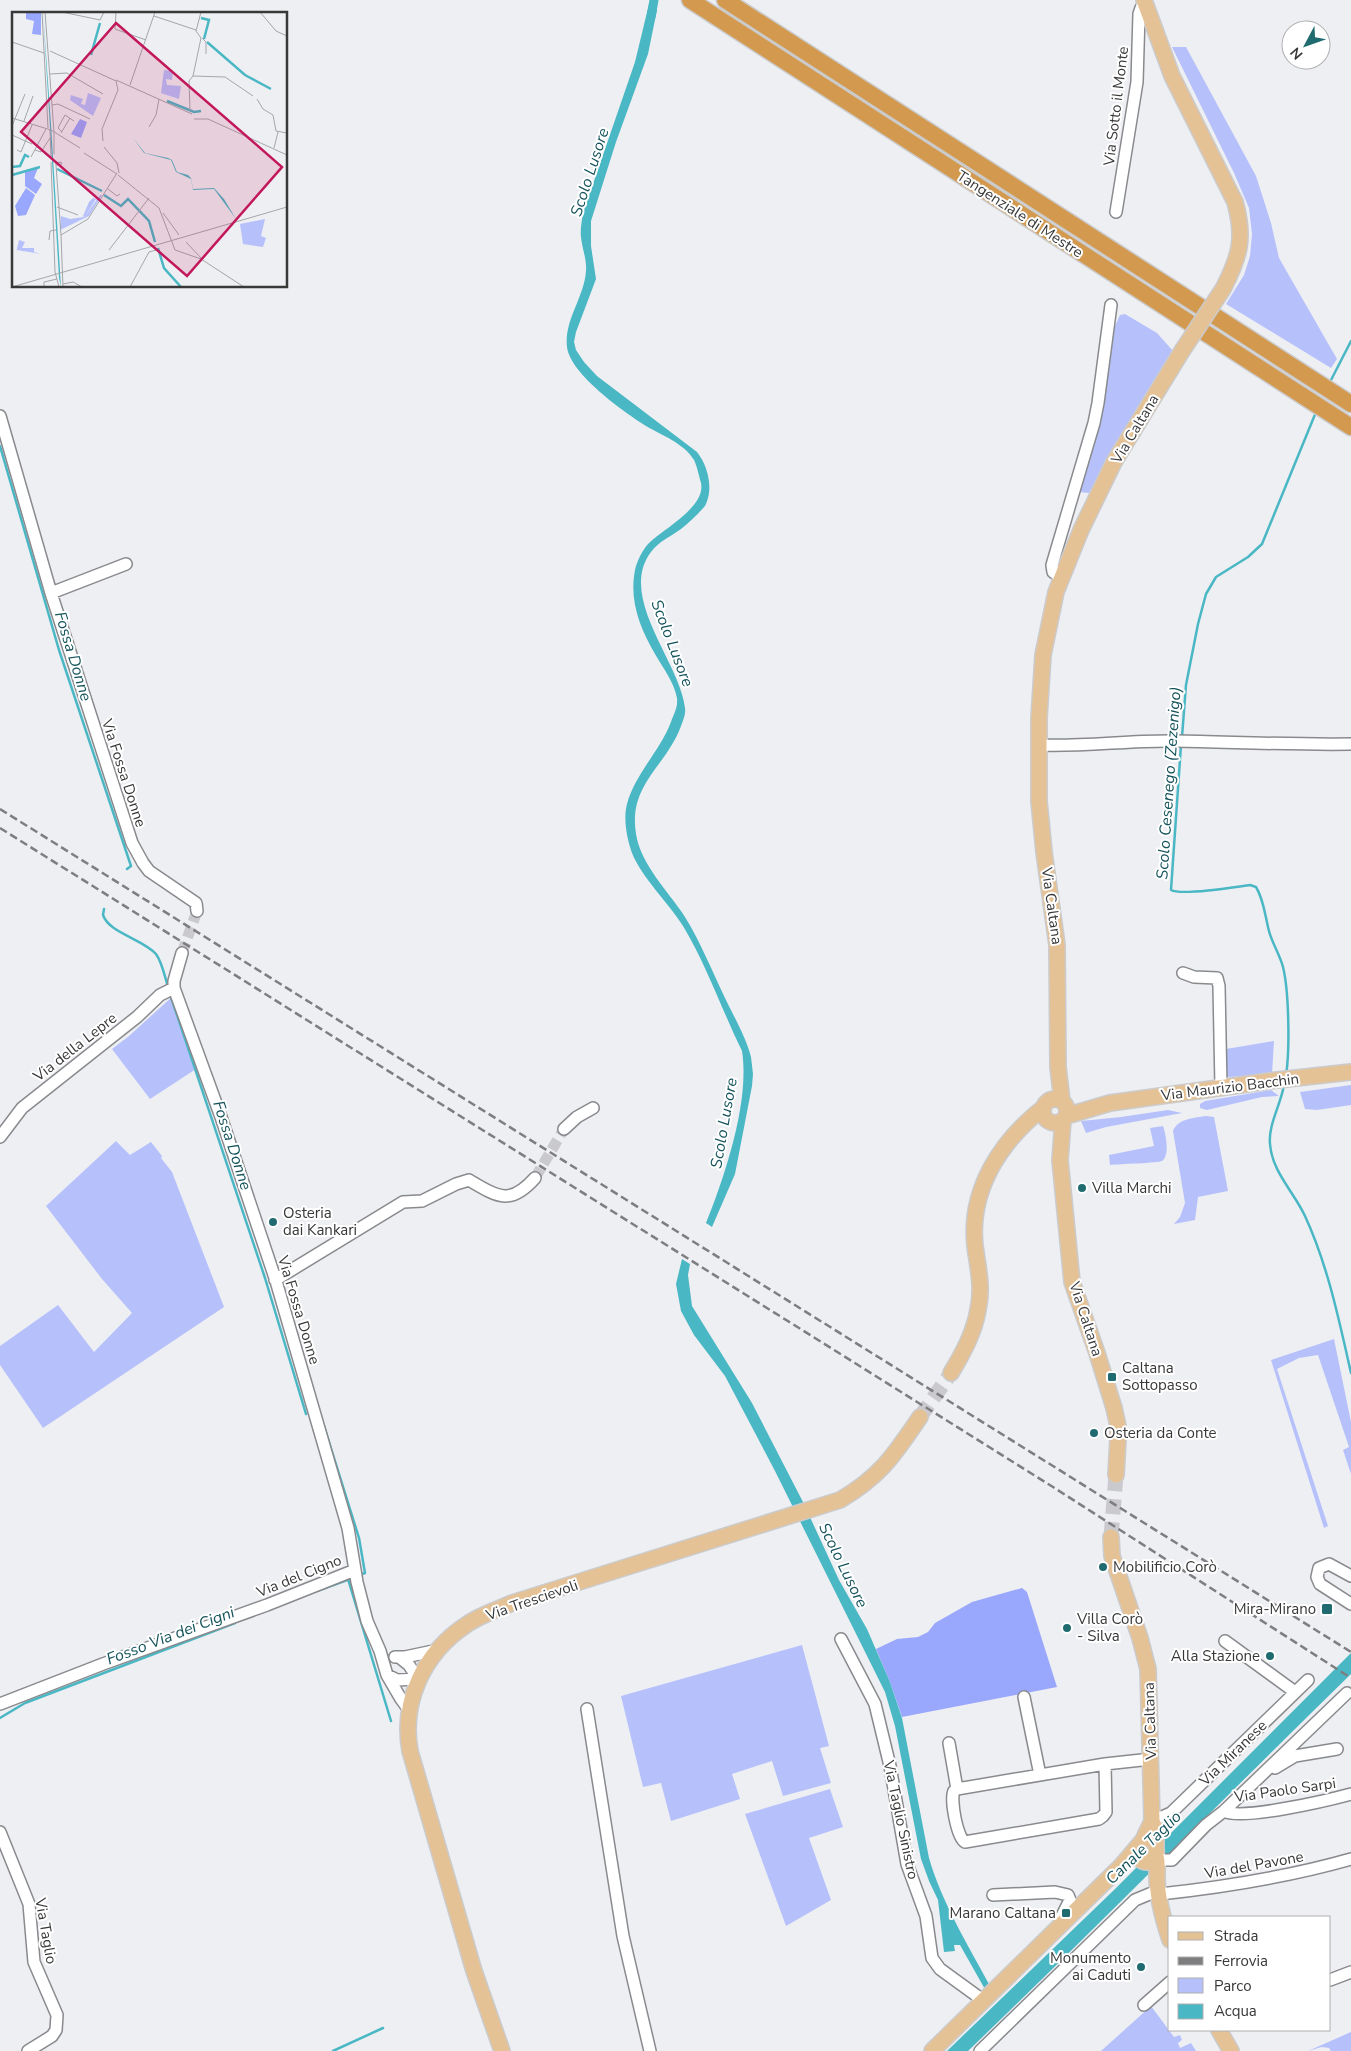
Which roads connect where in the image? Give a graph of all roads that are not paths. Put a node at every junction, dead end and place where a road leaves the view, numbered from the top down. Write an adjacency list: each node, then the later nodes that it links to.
1 (690, 0): 8 (highway, Tangenziale di Mestre)
2 (725, 0): 6 (highway, Tangenziale di Mestre)
3 (1145, 3): 4 (street, Via Sotto il Monte); 10 (main road, Via Caltana, bridge)
4 (1116, 212)
5 (1111, 305): 10 (street, Via Caltana)
6 (1346, 401)
7 (0, 416): 11 (street, Via Fossa Donne)
8 (1351, 427)
9 (126, 564): 11 (street)
10 (1061, 577): 13 (main road, Via Caltana)
11 (50, 593): 14 (street, Via Fossa Donne)
12 (1351, 744): 13 (street)
13 (1038, 745): 21 (main road, Via Caltana)
14 (197, 911)
15 (182, 953): 17 (street)
16 (1184, 973): 19 (street)
17 (168, 991): 23 (street, Via della Lepre); 25 (street, Via Fossa Donne)
18 (1351, 1072): 19 (main road, Via Maurizio Bacchin)
19 (1221, 1087): 21 (main road, Via Maurizio Bacchin)
20 (594, 1108): 22 (street)
21 (1055, 1111): 26 (main road, Via Maurizio Bacchin); 28 (main road, Via Caltana)
22 (564, 1129)
23 (0, 1137)
24 (535, 1178): 25 (street)
25 (275, 1280): 30 (street, Via Fossa Donne)
26 (950, 1373)
27 (920, 1417): 35 (main road, Via Trescievoli)
28 (1116, 1475)
29 (1111, 1537): 49 (main road, Via Caltana)
30 (355, 1570): 36 (street, Via Fossa Donne); 44 (street, Via del Cigno)
31 (1351, 1576): 32 (street)
32 (1351, 1604)
33 (842, 1639): 67 (street, Via Taglio Sinistro)
34 (1225, 1641): 41 (street)
35 (438, 1650): 37 (street); 39 (main road, Via Trescievoli)
36 (380, 1652): 37 (street); 38 (street, Via Fossa Donne)
37 (398, 1657): 39 (street)
38 (387, 1675): 39 (street); 46 (street, Via Fossa Donne)
39 (418, 1679): 46 (main road, Via Trescievoli)
40 (1308, 1680): 41 (street, Via Miranese)
41 (1295, 1692): 56 (street, Via Miranese)
42 (1347, 1693): 51 (street)
43 (1024, 1697): 52 (street)
44 (0, 1704)
45 (588, 1709): 72 (street)
46 (409, 1710): 71 (main road, Via Trescievoli)
47 (949, 1743): 53 (street)
48 (1337, 1749): 51 (street)
49 (1151, 1759): 50 (street); 56 (main road, Via Caltana)
50 (1106, 1764): 52 (street); 53 (street)
51 (1268, 1769): 55 (street)
52 (1040, 1775): 53 (street)
53 (957, 1789)
54 (1351, 1794): 55 (street, Via Paolo Sarpi)
55 (1224, 1811): 58 (street)
56 (1153, 1819): 58 (main road, Via Caltana)
57 (0, 1832): 70 (street, Via Taglio)
58 (1145, 1855): 60 (main road); 62 (main road)
59 (1351, 1859): 60 (street, Via del Pavone)
60 (1159, 1886): 63 (main road); 74 (street, Via del Pavone)
61 (994, 1895): 62 (street)
62 (1062, 1923): 67 (main road)
63 (1168, 1930)
64 (1351, 1972): 65 (street)
65 (1331, 1980)
66 (1168, 1984): 68 (street)
67 (984, 2001): 73 (main road)
68 (1144, 2004)
69 (1220, 2031): 75 (main road)
70 (28, 2051)
71 (502, 2051)
72 (650, 2051)
73 (932, 2051)
74 (980, 2051)
75 (1232, 2051)

